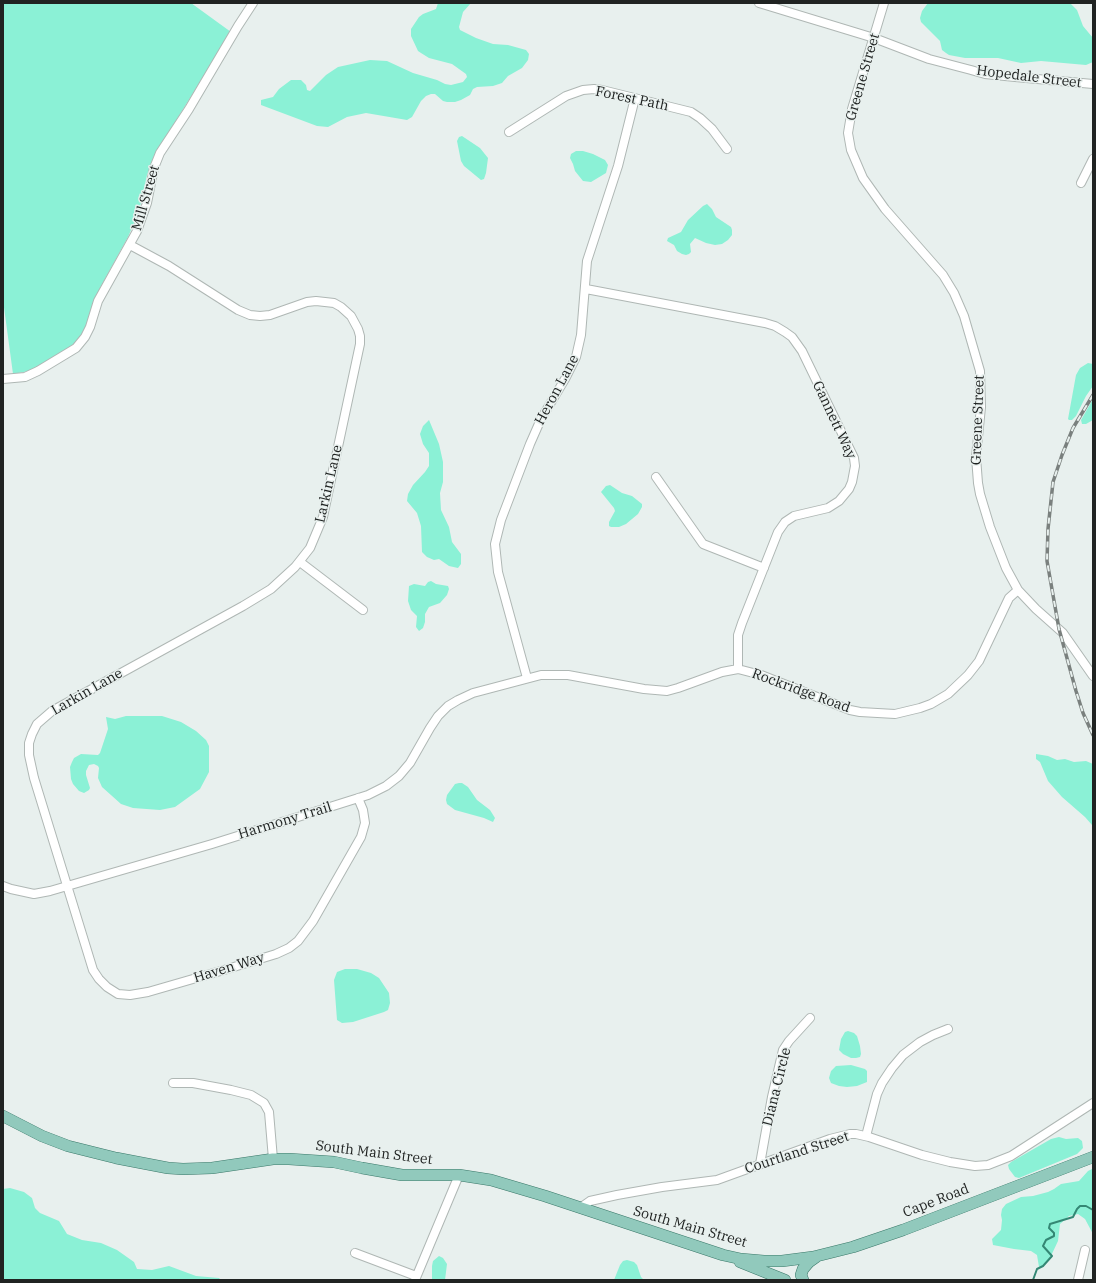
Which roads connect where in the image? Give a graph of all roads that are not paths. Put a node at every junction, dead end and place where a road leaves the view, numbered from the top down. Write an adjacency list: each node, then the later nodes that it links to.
1 (253, 3): 11 (street, Mill Street)
2 (758, 3): 4 (street, Hopedale Street)
3 (884, 3): 4 (street, Greene Street)
4 (874, 38): 5 (street, Hopedale Street); 17 (street, Greene Street)
5 (1093, 84)
6 (635, 98): 7 (street, Forest Path); 8 (street, Forest Path); 12 (street, Heron Lane)
7 (509, 132)
8 (727, 148)
9 (1093, 159): 10 (street)
10 (1082, 183)
11 (130, 245): 13 (street, Mill Street); 15 (street, Larkin Lane)
12 (586, 289): 16 (street, Gannett Way); 21 (street, Heron Lane)
13 (3, 379)
14 (656, 477): 16 (street)
15 (300, 562): 18 (street); 24 (street, Larkin Lane)
16 (764, 568): 19 (street, Gannett Way)
17 (1018, 590): 19 (street, Rockridge Road); 20 (street, Greene Street)
18 (363, 610)
19 (738, 669): 21 (street, Rockridge Road)
20 (1093, 676)
21 (527, 678): 22 (street, Harmony Trail)
22 (358, 798): 24 (street, Harmony Trail); 24 (street, Haven Way)
23 (3, 886): 24 (street, Harmony Trail)
24 (68, 886)
25 (810, 1018): 33 (street, Diana Circle)
26 (948, 1029): 30 (street)
27 (173, 1083): 32 (street)
28 (1093, 1103): 30 (street, Courtland Street)
29 (3, 1116): 32 (main road, South Main Street)
30 (866, 1136): 33 (street, Courtland Street)
31 (1093, 1157): 38 (main road, Cape Road)
32 (273, 1159): 34 (main road, South Main Street)
33 (760, 1164): 35 (street, Courtland Street)
34 (459, 1176): 35 (main road, South Main Street); 41 (street)
35 (580, 1208): 39 (main road, South Main Street)
36 (1085, 1250): 45 (street)
37 (355, 1253): 41 (street)
38 (820, 1256): 40 (main road, Cape Road); 44 (main road)
39 (731, 1257): 40 (main road, South Main Street); 42 (main road)
40 (786, 1260): 43 (main road); 44 (main road)
41 (416, 1278)
42 (785, 1280)
43 (788, 1280)
44 (802, 1280)
45 (1078, 1280)

